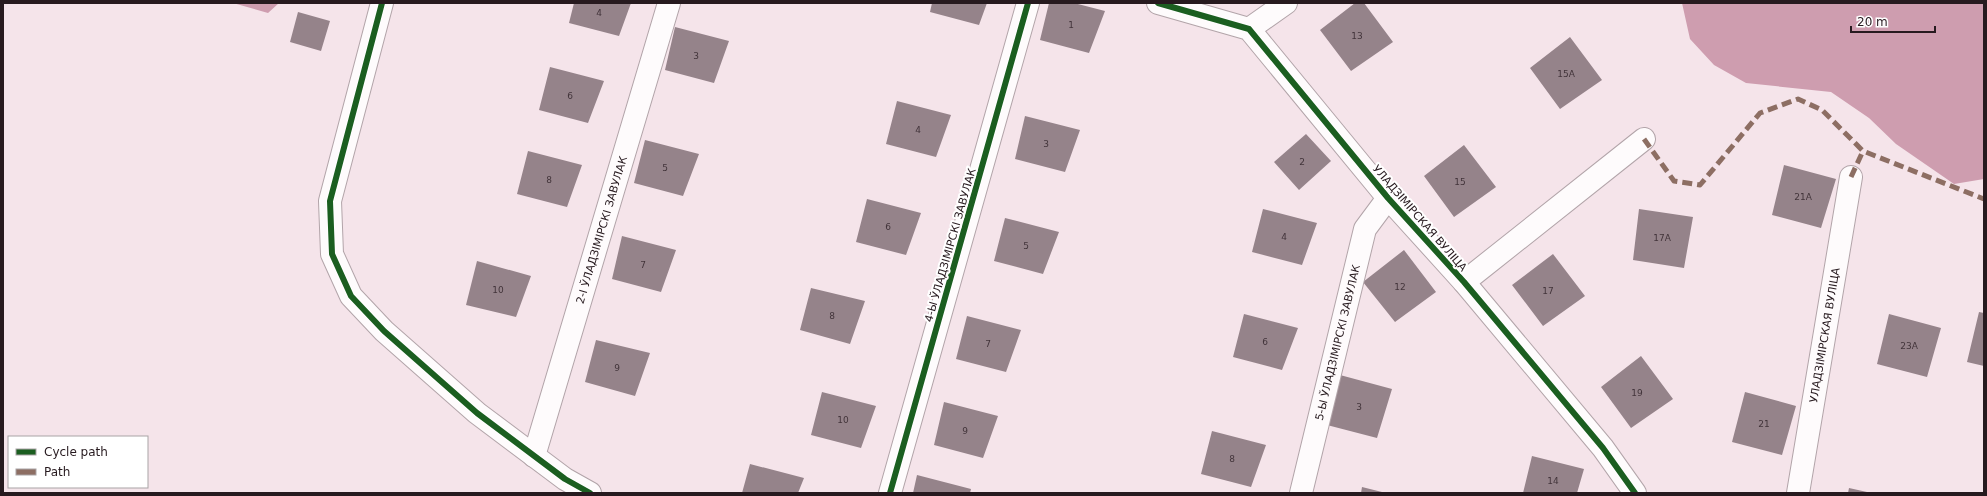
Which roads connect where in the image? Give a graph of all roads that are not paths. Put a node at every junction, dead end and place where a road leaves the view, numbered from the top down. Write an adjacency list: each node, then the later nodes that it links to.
1 (382, 3): 11 (street)
2 (669, 3): 11 (street, 2-І ЎЛАДЗІМІРСКІ ЗАВУЛАК)
3 (1028, 3): 13 (street, 4-Ы ЎЛАДЗІМІРСКІ ЗАВУЛАК)
4 (1158, 3): 6 (street)
5 (1286, 3): 6 (street)
6 (1249, 29): 9 (street, УЛАДЗІМІРСКАЯ ВУЛІЦА)
7 (1644, 139): 10 (street, УЛАДЗІМІРСКАЯ ВУЛІЦА)
8 (1851, 178): 16 (street, УЛАДЗІМІРСКАЯ ВУЛІЦА)
9 (1388, 198): 10 (street, УЛАДЗІМІРСКАЯ ВУЛІЦА); 14 (street, 5-Ы ЎЛАДЗІМІРСКІ ЗАВУЛАК)
10 (1464, 282): 15 (street, УЛАДЗІМІРСКАЯ ВУЛІЦА)
11 (534, 456): 12 (street)
12 (590, 493)
13 (890, 493)
14 (1301, 493)
15 (1635, 493)
16 (1798, 493)

